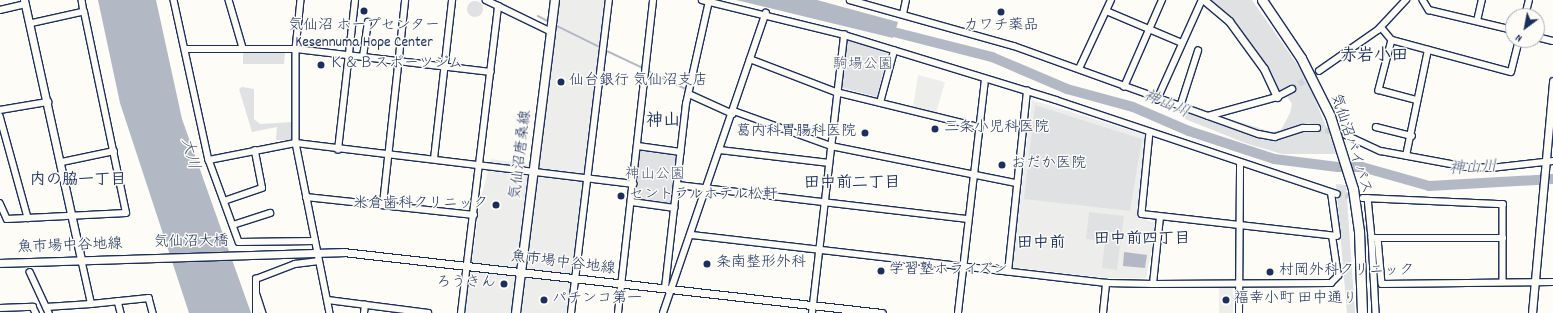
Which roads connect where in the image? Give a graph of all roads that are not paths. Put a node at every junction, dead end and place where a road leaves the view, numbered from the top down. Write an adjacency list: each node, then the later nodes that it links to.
1 (82, 0): 26 (street)
2 (174, 0): 42 (street)
3 (229, 0): 40 (street)
4 (302, 0): 43 (street)
5 (355, 0): 47 (street)
6 (405, 0): 50 (street)
7 (452, 0): 51 (street)
8 (486, 0): 24 (street)
9 (555, 0): 36 (main road, 気仙沼唐桑線)
10 (609, 0): 97 (street)
11 (653, 0): 79 (street)
12 (702, 0): 22 (street)
13 (850, 0): 29 (street)
14 (906, 0): 29 (street)
15 (1111, 0): 27 (street)
16 (1162, 0): 35 (street)
17 (1203, 0): 39 (street); 62 (street)
18 (1262, 0): 172 (highway, 気仙沼バイパス)
19 (1406, 0): 33 (street)
20 (1423, 0): 30 (street)
21 (1482, 0): 30 (street)
22 (709, 1): 28 (street); 61 (street)
23 (25, 2): 25 (street); 32 (street)
24 (498, 6): 36 (street); 54 (street)
25 (0, 10)
26 (84, 12): 32 (street); 83 (street)
27 (1109, 12): 35 (street); 52 (street)
28 (766, 13): 37 (street); 49 (street)
29 (903, 14): 52 (street)
30 (1476, 21): 34 (street)
31 (368, 22): 48 (street)
32 (30, 24): 65 (street)
33 (1381, 27): 38 (street); 53 (street)
34 (1505, 28)
35 (1150, 29): 39 (street); 57 (street)
36 (552, 32): 95 (main road, 気仙沼唐桑線)
37 (844, 34): 44 (street); 60 (street)
38 (1392, 40): 45 (street); 64 (street)
39 (1182, 43): 63 (street)
40 (242, 48): 42 (street); 43 (street)
41 (1517, 48): 45 (street)
42 (186, 49): 89 (street)
43 (296, 49): 47 (street); 78 (street)
44 (894, 50): 55 (street); 66 (street)
45 (1428, 50): 64 (street)
46 (1198, 52): 67 (street)
47 (348, 55): 48 (street); 81 (street)
48 (363, 57): 50 (street)
49 (750, 59): 60 (street); 69 (street)
50 (399, 61): 51 (street); 86 (street)
51 (445, 67): 54 (street); 88 (street)
52 (1079, 69): 57 (street)
53 (1319, 71)
54 (491, 72): 94 (street)
55 (985, 80): 59 (street); 72 (street)
56 (1553, 81): 91 (street)
57 (1124, 87): 63 (street)
58 (1292, 89): 62 (street)
59 (1027, 91): 75 (street); 98 (street)
60 (836, 92): 66 (street); 80 (street)
61 (689, 94): 69 (street); 85 (street)
62 (1277, 97): 71 (street)
63 (1157, 100): 67 (street)
64 (1416, 100): 77 (street)
65 (48, 102): 68 (street); 90 (street)
66 (880, 103): 72 (street)
67 (1180, 107): 71 (street)
68 (0, 110)
69 (733, 112): 80 (street); 82 (street)
70 (0, 116): 113 (street)
71 (1208, 116): 74 (street)
72 (978, 127): 96 (street)
73 (1376, 127): 77 (street)
74 (1317, 128)
75 (1150, 132): 93 (street); 112 (street)
76 (1346, 135): 87 (street)
77 (1412, 136): 87 (street)
78 (296, 143): 81 (street); 84 (street); 102 (street)
79 (638, 146): 85 (street); 99 (street)
80 (831, 146): 92 (street); 96 (street)
81 (338, 150): 86 (street)
82 (720, 150): 92 (street); 101 (street)
83 (114, 151): 90 (street); 111 (street)
84 (255, 151): 89 (street); 103 (street)
85 (681, 152): 100 (street)
86 (389, 155): 88 (street); 107 (street)
87 (1406, 156): 91 (street)
88 (434, 159): 94 (street)
89 (209, 160): 103 (street)
90 (62, 162): 111 (street)
91 (1548, 162): 136 (street)
92 (829, 163): 106 (street)
93 (1240, 164): 116 (street); 118 (street)
94 (480, 165): 95 (street); 110 (street)
95 (534, 172): 97 (street); 131 (main road, 気仙沼唐桑線)
96 (972, 174): 98 (street); 114 (street)
97 (588, 179): 99 (street); 134 (street)
98 (1017, 183): 133 (street)
99 (634, 184): 104 (street)
100 (678, 185): 101 (street); 108 (street)
101 (707, 189): 106 (street); 117 (street)
102 (306, 197): 107 (street); 121 (street)
103 (224, 201): 115 (street)
104 (632, 202): 108 (street); 140 (street)
105 (0, 203): 113 (street)
106 (824, 203): 114 (street); 122 (street)
107 (383, 204): 110 (street)
108 (675, 208): 142 (street)
109 (270, 213): 115 (street)
110 (474, 215): 129 (street)
111 (73, 216): 113 (street); 126 (street)
112 (1160, 217): 116 (street); 141 (street)
113 (28, 218)
114 (968, 219): 130 (street)
115 (233, 225): 121 (street)
116 (1238, 225): 118 (street); 139 (street)
117 (692, 235): 122 (street); 142 (street)
118 (1332, 236): 139 (street)
119 (1375, 238): 120 (street); 120 (street); 135 (street); 173 (street)
120 (1504, 238): 135 (street)
121 (315, 241): 123 (street)
122 (819, 250): 130 (street); 148 (street)
123 (318, 253): 124 (street, 魚市場中谷地線); 127 (street); 129 (street, 魚市場中谷地線)
124 (241, 256): 125 (street, 気仙沼大橋)
125 (141, 257): 126 (street, 魚市場中谷地線)
126 (81, 259): 128 (street, 魚市場中谷地線); 146 (street)
127 (319, 260): 143 (street); 144 (street)
128 (0, 263)
129 (468, 266): 131 (street, 魚市場中谷地線); 162 (street)
130 (964, 266): 133 (street); 169 (street)
131 (522, 271): 134 (street, 魚市場中谷地線); 163 (main road, 気仙沼唐桑線)
132 (30, 272): 149 (street)
133 (1008, 272): 138 (street)
134 (576, 278): 140 (street, 魚市場中谷地線); 164 (street)
135 (1503, 282): 136 (street)
136 (1536, 282): 137 (street); 174 (street)
137 (1553, 282)
138 (1106, 283): 141 (street); 170 (street)
139 (1239, 283): 141 (street); 171 (street)
140 (622, 284): 142 (street, 魚市場中谷地線); 165 (street)
141 (1153, 284)
142 (668, 288): 148 (street, 魚市場中谷地線); 166 (street)
143 (257, 295): 157 (street); 158 (street)
144 (328, 300): 147 (street); 159 (street)
145 (118, 301): 146 (street); 155 (street); 156 (street)
146 (91, 304): 149 (street)
147 (365, 305): 152 (street); 160 (street)
148 (813, 305): 167 (street); 168 (street, 魚市場中谷地線)
149 (46, 307): 154 (street)
150 (0, 308): 151 (street)
151 (9, 310): 153 (street)
152 (414, 312): 161 (street)
153 (36, 313)
154 (49, 313)
155 (121, 313)
156 (153, 313)
157 (256, 313)
158 (262, 313)
159 (330, 313)
160 (364, 313)
161 (428, 313)
162 (461, 313)
163 (516, 313)
164 (571, 313)
165 (618, 313)
166 (663, 313)
167 (812, 313)
168 (882, 313)
169 (958, 313)
170 (1103, 313)
171 (1239, 313)
172 (1362, 313)
173 (1376, 313)
174 (1532, 313)

